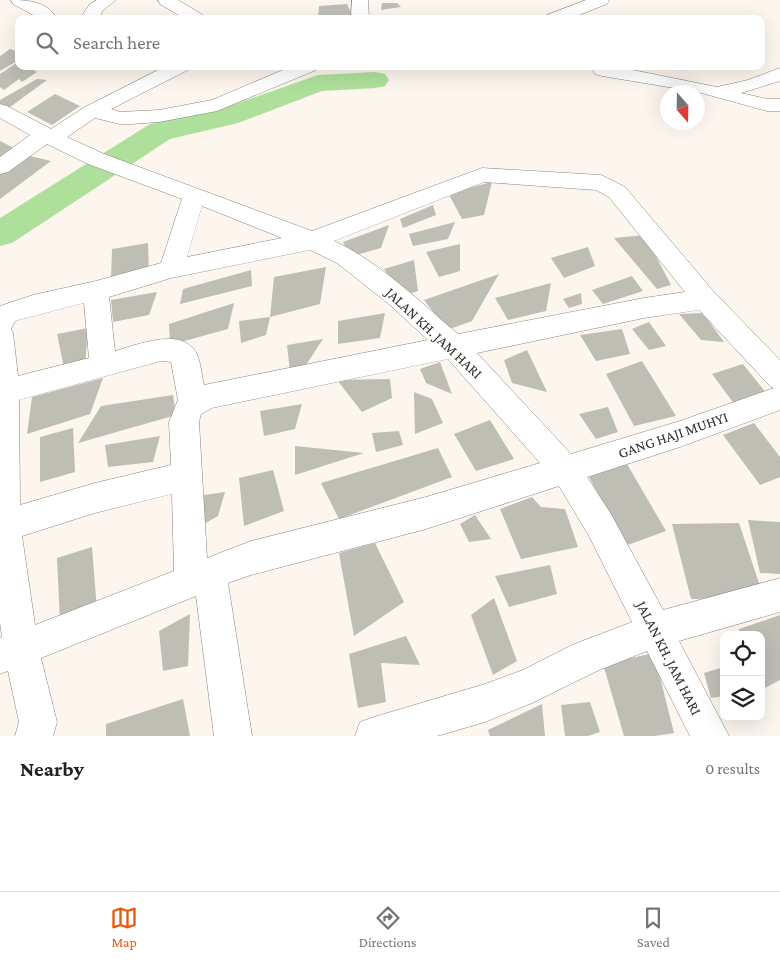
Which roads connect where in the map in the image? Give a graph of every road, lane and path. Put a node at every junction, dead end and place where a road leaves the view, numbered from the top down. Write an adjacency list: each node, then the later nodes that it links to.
1 (19, 0): 7 (street)
2 (108, 0): 8 (street)
3 (166, 0): 9 (street)
4 (360, 0): 10 (street)
5 (601, 0): 6 (street)
6 (557, 12)
7 (46, 15)
8 (91, 15)
9 (190, 15)
10 (360, 15)
11 (165, 70): 19 (street)
12 (300, 70): 19 (street)
13 (602, 70): 16 (street)
14 (780, 74): 15 (street)
15 (754, 84): 16 (street); 17 (street)
16 (717, 92): 17 (street)
17 (773, 105)
18 (0, 110): 20 (street, JALAN KH. JAM HARI)
19 (92, 111): 20 (street)
20 (48, 137): 21 (street); 22 (street, JALAN KH. JAM HARI)
21 (0, 167)
22 (189, 193): 23 (street, JALAN KH. JAM HARI); 24 (street)
23 (312, 241): 24 (street); 26 (street); 29 (street, JALAN KH. JAM HARI)
24 (171, 269): 25 (street)
25 (96, 291): 27 (street); 30 (street)
26 (705, 299): 29 (street); 31 (street)
27 (0, 324)
28 (0, 333): 32 (street)
29 (454, 347): 34 (street); 35 (street, JALAN KH. JAM HARI)
30 (103, 366): 32 (street); 34 (street)
31 (780, 378)
32 (5, 392): 37 (street)
33 (780, 398): 35 (street, GANG HAJI MUHYI)
34 (192, 403): 36 (street)
35 (565, 469): 38 (street, GANG HAJI MUHYI); 40 (street, JALAN KH. JAM HARI)
36 (186, 476): 37 (street); 38 (street)
37 (2, 527): 41 (street)
38 (201, 576): 41 (street, GANG HAJI MUHYI); 43 (street)
39 (780, 595): 40 (street)
40 (655, 630): 44 (street); 45 (street, JALAN KH. JAM HARI)
41 (11, 652): 42 (street)
42 (34, 736)
43 (233, 736)
44 (374, 736)
45 (710, 736)

